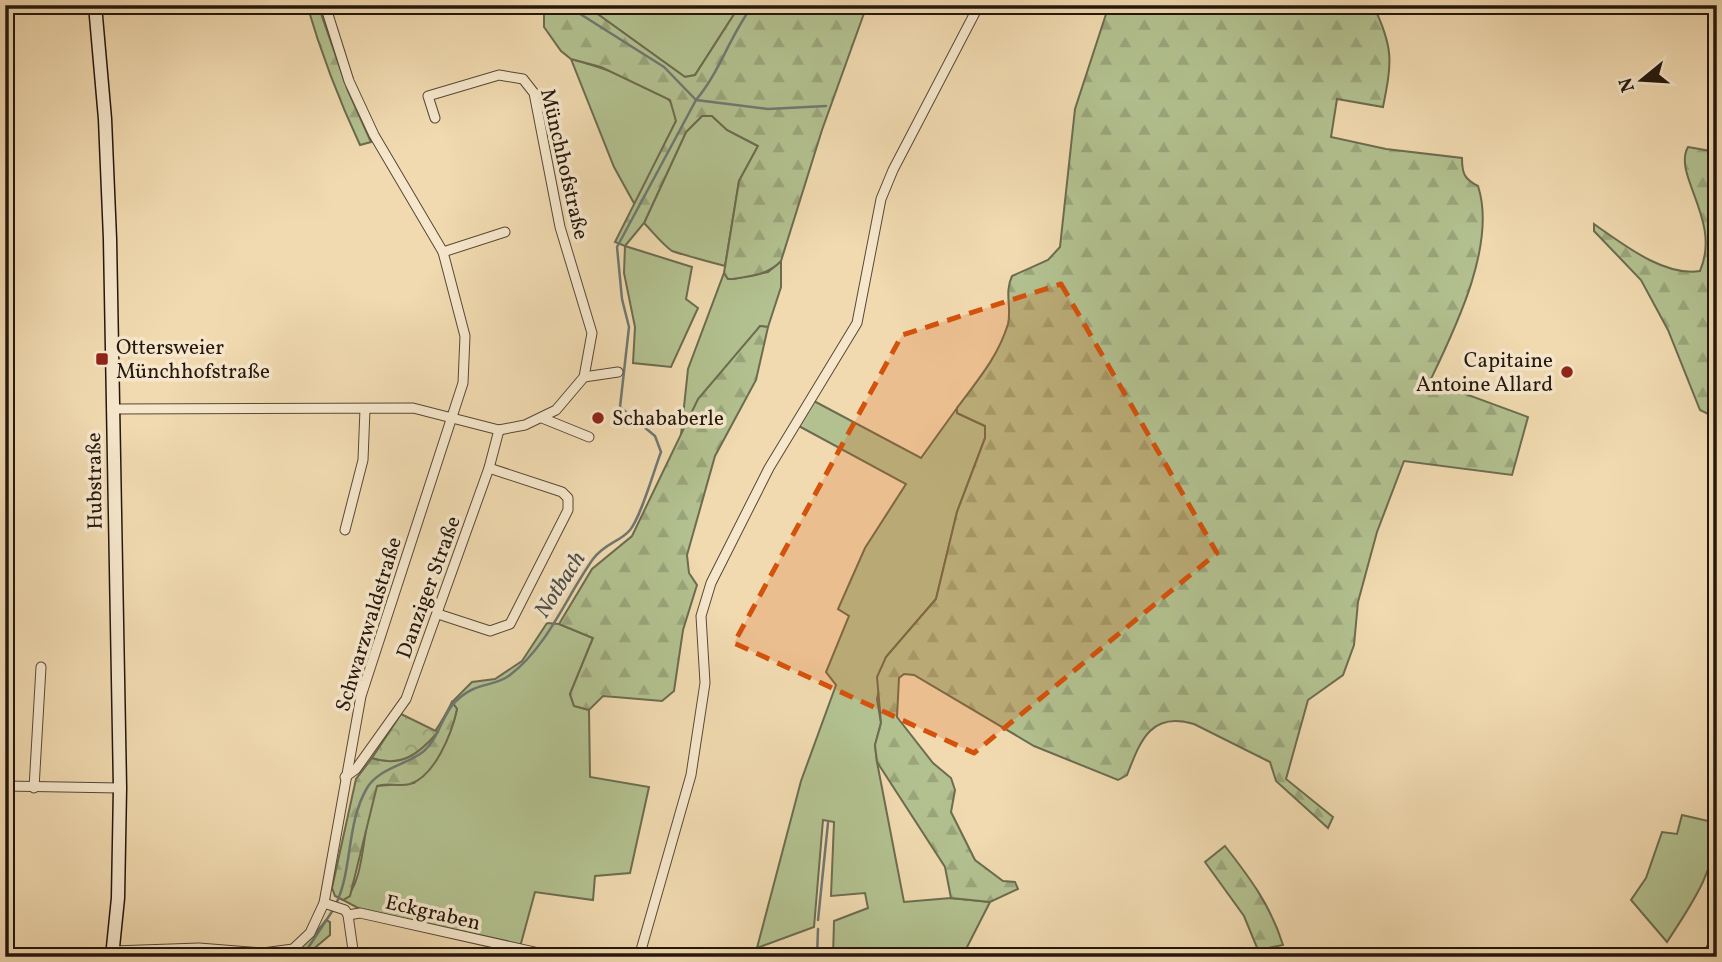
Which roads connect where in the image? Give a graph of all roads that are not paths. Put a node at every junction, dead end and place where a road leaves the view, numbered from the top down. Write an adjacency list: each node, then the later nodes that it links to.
1 (95, 5): 9 (main road, Hubstraße)
2 (325, 5): 6 (street, Schwarzwaldstraße)
3 (979, 5): 31 (street)
4 (435, 118): 8 (street, Münchhofstraße)
5 (505, 232): 6 (street)
6 (443, 252): 11 (street, Schwarzwaldstraße)
7 (618, 372): 8 (street)
8 (584, 377): 12 (street)
9 (112, 409): 10 (street); 24 (main road, Hubstraße)
10 (365, 409): 11 (street); 16 (street)
11 (454, 416): 13 (street); 19 (street, Schwarzwaldstraße)
12 (542, 418): 13 (street); 14 (street)
13 (499, 430): 15 (street, Danziger Straße)
14 (589, 437)
15 (489, 468): 17 (street, Danziger Straße); 17 (street)
16 (345, 530)
17 (438, 614): 20 (street, Danziger Straße)
18 (41, 667): 23 (street)
19 (353, 733): 20 (street); 21 (street, Schwarzwaldstraße)
20 (372, 747): 21 (street, Danziger Straße)
21 (345, 777): 25 (street, Schwarzwaldstraße)
22 (5, 786): 23 (street)
23 (34, 788): 24 (street)
24 (120, 788): 28 (main road, Hubstraße)
25 (327, 904): 26 (street, Eckgraben); 28 (street, Schwarzwaldstraße)
26 (346, 913): 29 (street); 30 (street, Eckgraben)
27 (1717, 940): 32 (main road)
28 (113, 954)
29 (354, 957)
30 (557, 957)
31 (639, 957)
32 (1710, 957)

